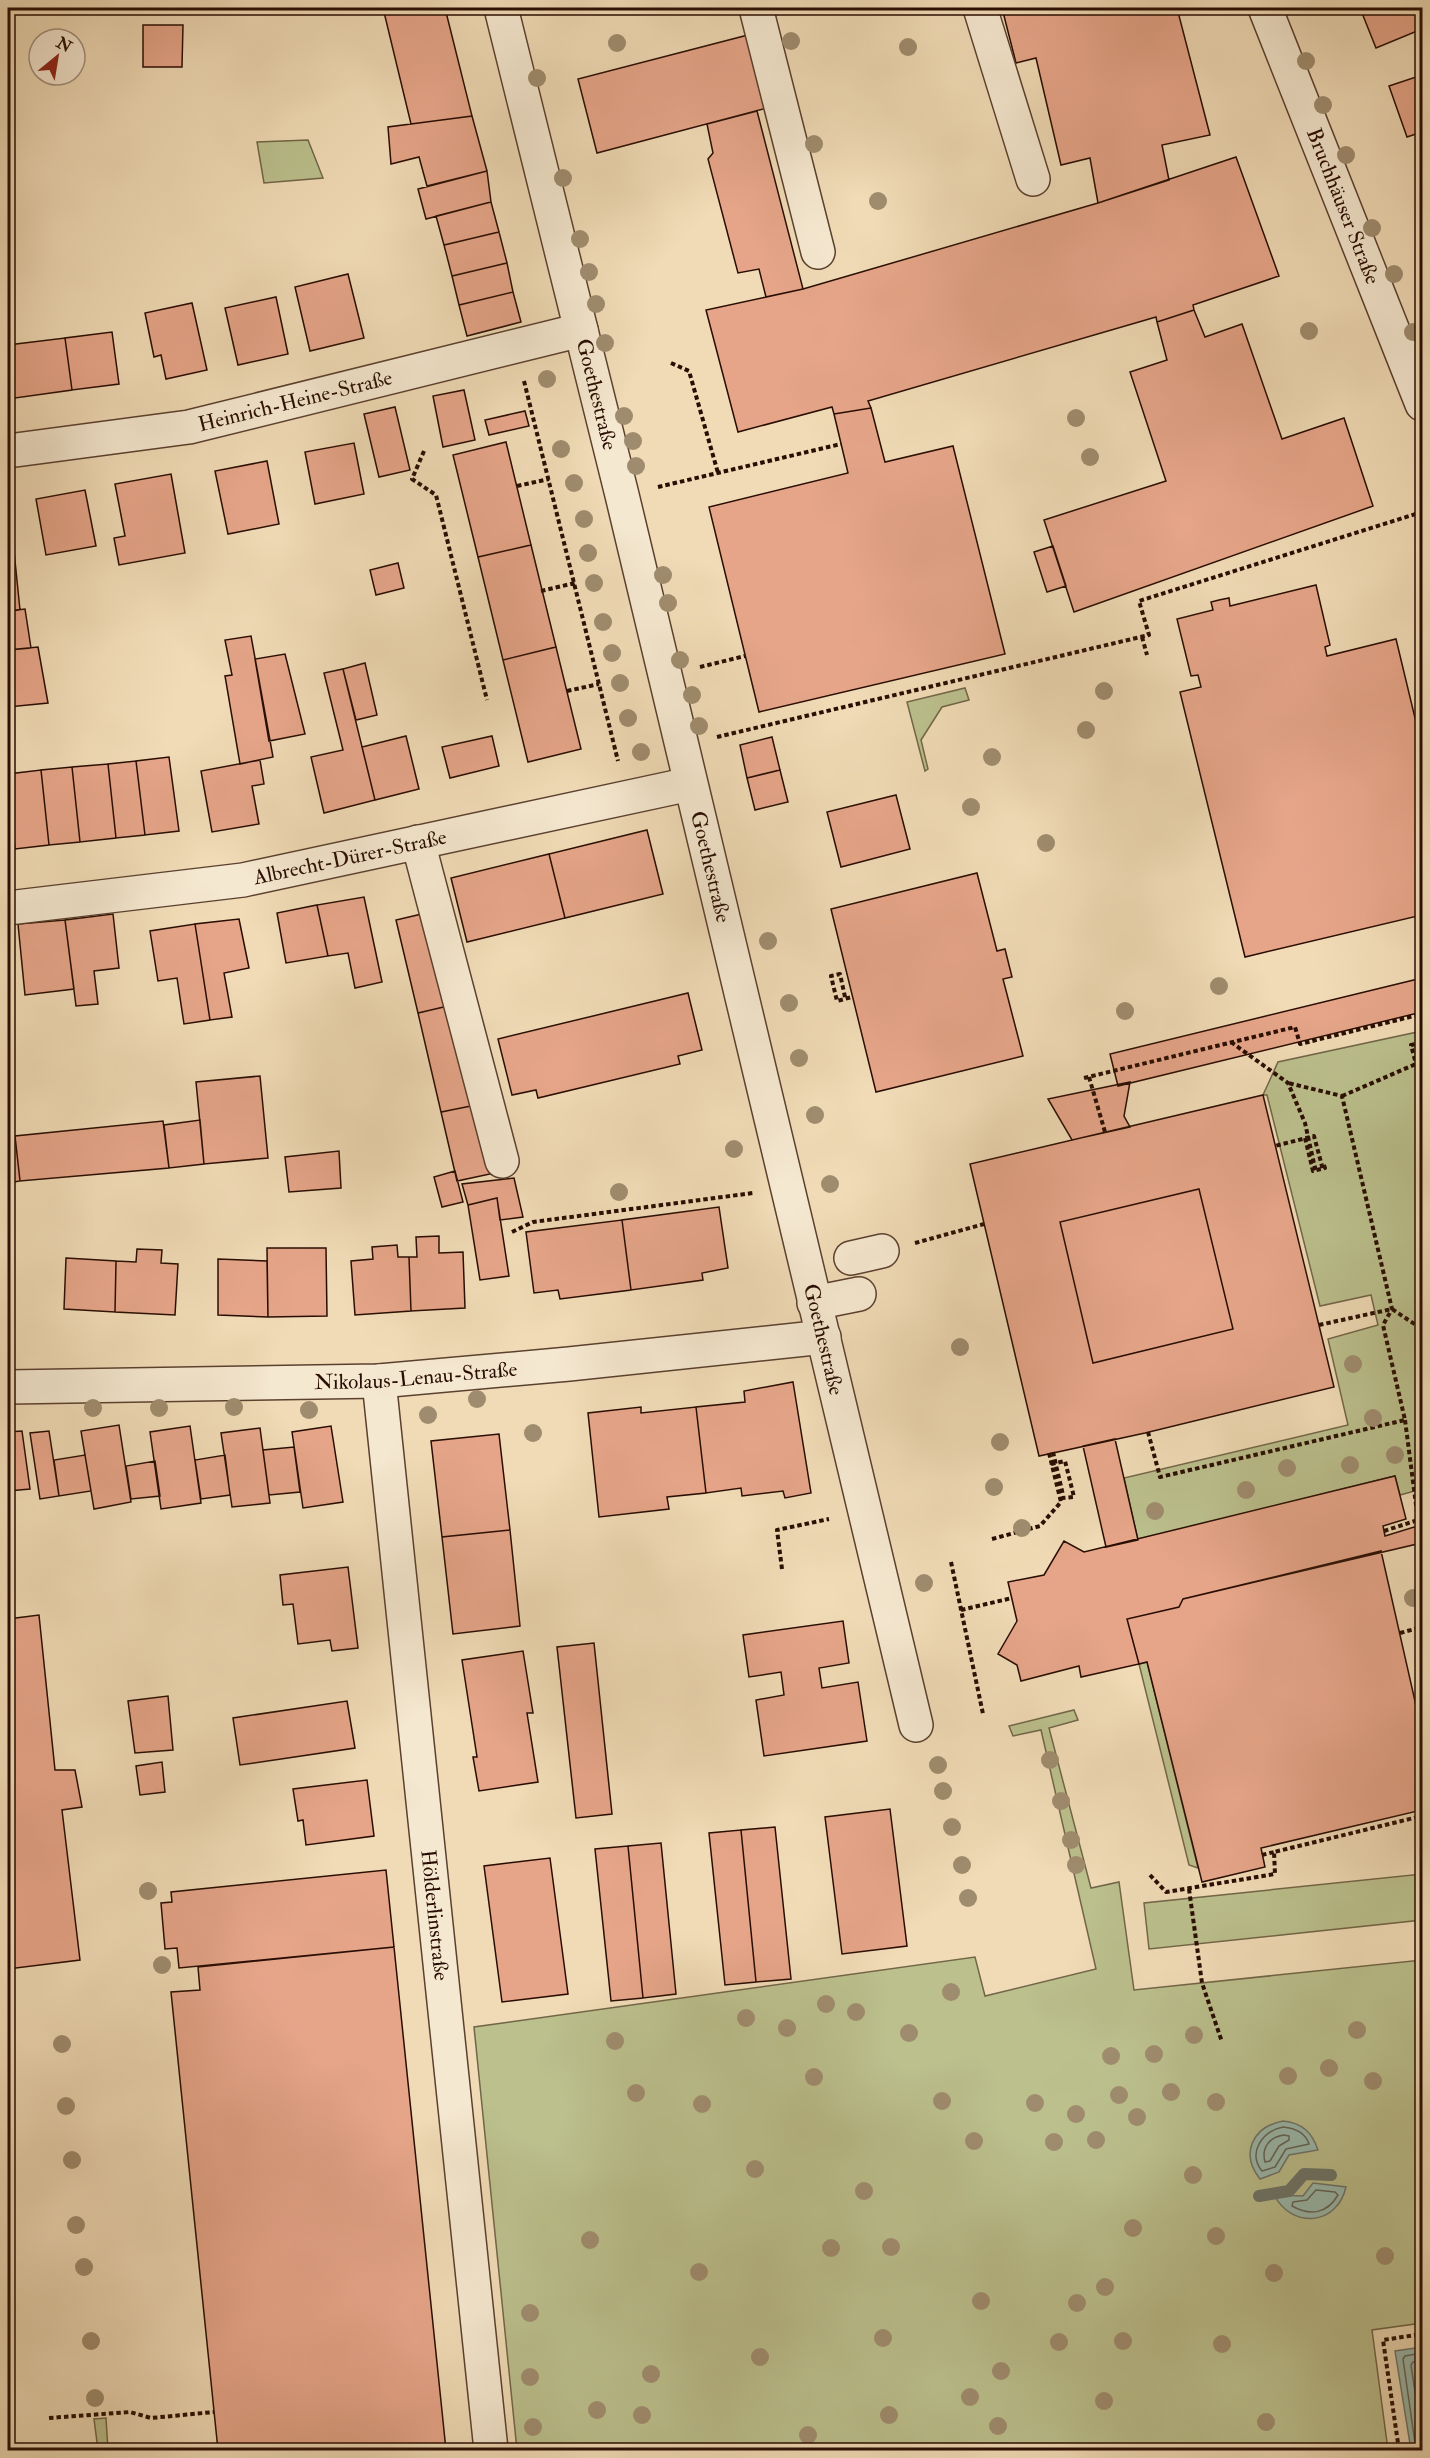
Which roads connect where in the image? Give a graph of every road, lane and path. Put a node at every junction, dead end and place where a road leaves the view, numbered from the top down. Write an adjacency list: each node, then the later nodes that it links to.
1 (501, 8): 7 (street, Goethestraße)
2 (756, 8): 6 (street)
3 (980, 8): 5 (street)
4 (1265, 8): 10 (street, Bruchhäuser Straße)
5 (1033, 179)
6 (818, 252)
7 (581, 330): 8 (street, Heinrich-Heine-Straße); 17 (street, Goethestraße)
8 (516, 346): 12 (street, Heinrich-Heine-Straße); 15 (path)
9 (671, 363): 14 (path)
10 (1422, 404)
11 (841, 444): 14 (path)
12 (8, 451)
13 (424, 451): 27 (path)
14 (718, 473): 17 (path)
15 (549, 479): 16 (path); 19 (path)
16 (517, 486)
17 (622, 495): 28 (street, Goethestraße)
18 (1422, 512): 21 (path)
19 (575, 583): 20 (path); 25 (path)
20 (542, 591)
21 (1142, 636): 22 (path); 28 (path)
22 (1147, 655)
23 (746, 656): 24 (path)
24 (699, 668)
25 (599, 684): 26 (path); 30 (path)
26 (567, 691)
27 (487, 700)
28 (681, 745): 29 (street, Goethestraße)
29 (690, 784): 30 (street, Albrecht-Dürer-Straße); 45 (street, Goethestraße)
30 (627, 797): 31 (street, Albrecht-Dürer-Straße)
31 (418, 842): 32 (street, Albrecht-Dürer-Straße); 44 (street)
32 (8, 908)
33 (845, 996): 34 (path)
34 (852, 997)
35 (1422, 1014): 36 (path)
36 (1231, 1042): 40 (path); 42 (path)
37 (1422, 1043): 39 (path)
38 (1422, 1062): 39 (path)
39 (1416, 1064): 41 (path)
40 (1288, 1083): 41 (path); 43 (path)
41 (1342, 1096): 51 (path)
42 (1105, 1132)
43 (1307, 1139): 43 (path); 43 (path)
44 (502, 1161)
45 (787, 1190): 47 (path); 50 (street, Goethestraße)
46 (984, 1224): 48 (path)
47 (512, 1232)
48 (866, 1255)
49 (859, 1294): 50 (street)
50 (814, 1303): 54 (street, Goethestraße)
51 (1392, 1309): 52 (path); 53 (path); 57 (path)
52 (1318, 1325)
53 (1422, 1329)
54 (824, 1337): 55 (street, Nikolaus-Lenau-Straße); 60 (street, Goethestraße)
55 (379, 1381): 56 (street, Nikolaus-Lenau-Straße); 82 (street, Hölderlinstraße)
56 (8, 1387)
57 (1405, 1420): 58 (path); 61 (path)
58 (1148, 1432)
59 (1052, 1465): 59 (path); 59 (path); 64 (path)
60 (866, 1510): 66 (path); 72 (street, Goethestraße)
61 (1418, 1520): 62 (path); 63 (path)
62 (1422, 1525)
63 (1384, 1531)
64 (992, 1539)
65 (951, 1562): 68 (path)
66 (782, 1569)
67 (1012, 1598): 68 (path)
68 (961, 1610): 71 (path)
69 (1422, 1627): 70 (path)
70 (1400, 1633)
71 (983, 1714)
72 (916, 1725)
73 (1422, 1816): 74 (path)
74 (1274, 1852): 75 (path); 77 (path)
75 (1262, 1855)
76 (1150, 1875): 77 (path)
77 (1189, 1889): 78 (path)
78 (1222, 2042)
79 (1422, 2334): 83 (path)
80 (214, 2412): 81 (path)
81 (50, 2418)
82 (491, 2451)
83 (1399, 2451)

